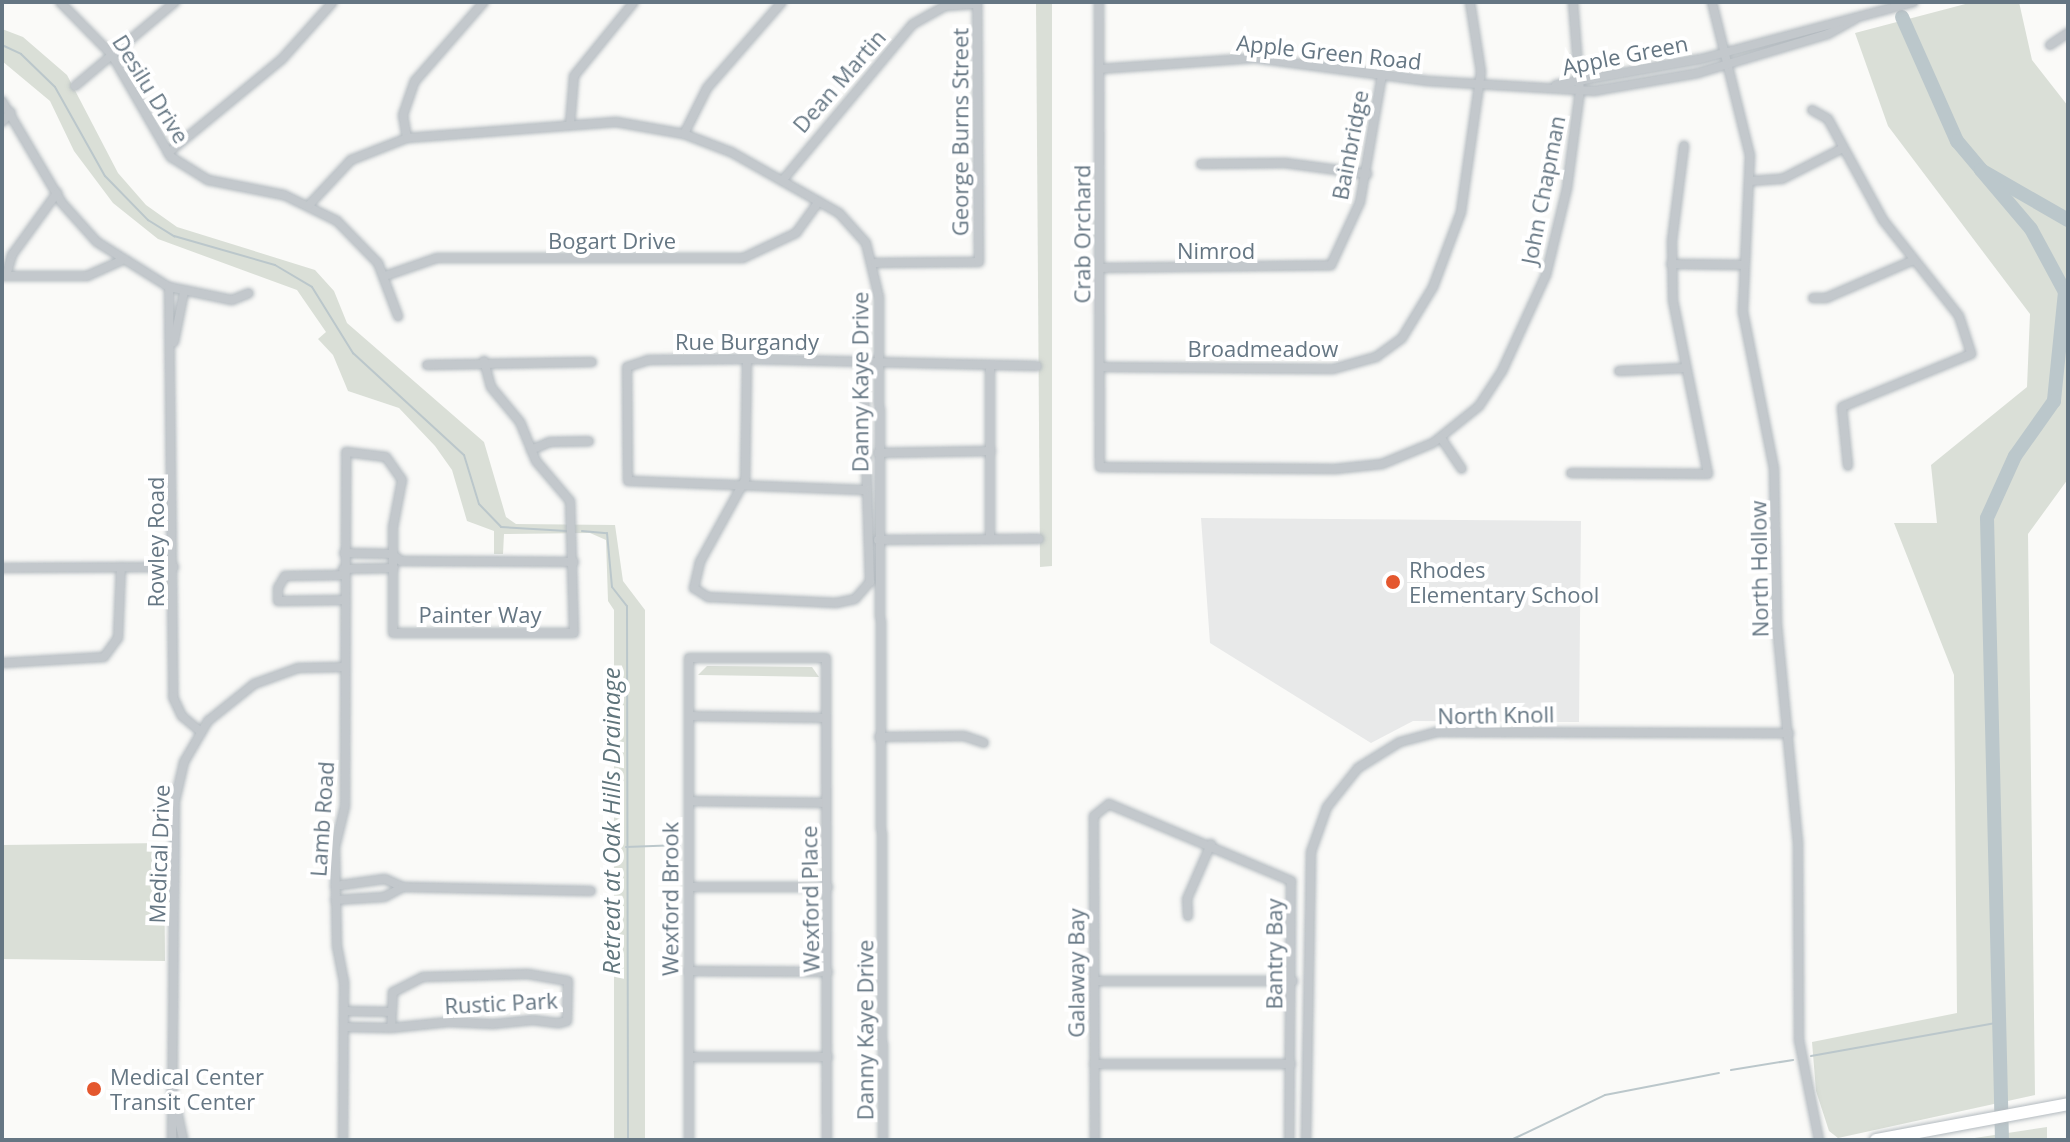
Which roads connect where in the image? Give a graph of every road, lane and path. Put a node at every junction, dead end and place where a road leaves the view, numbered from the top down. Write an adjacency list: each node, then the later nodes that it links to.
1 (60, 2): 17 (street, Desilu Drive)
2 (175, 2): 17 (street)
3 (333, 2): 35 (street)
4 (484, 2): 32 (street)
5 (634, 2): 30 (street)
6 (782, 2): 31 (street)
7 (1099, 2): 19 (street, Crab Orchard)
8 (1470, 2): 22 (street, Broadmeadow)
9 (1573, 2): 21 (street, John Chapman)
10 (1712, 2): 16 (street, North Hollow)
11 (1913, 2): 13 (street, Apple Green)
12 (977, 3): 38 (street, Dean Martin); 45 (street, George Burns Street)
13 (1855, 19): 16 (street, Apple Green); 18 (street, Apple Green)
14 (2068, 33): 15 (street)
15 (2050, 45)
16 (1727, 51): 18 (street, North Hollow); 21 (street, Apple Green)
17 (112, 55): 24 (street); 35 (street, Desilu Drive)
18 (1730, 64): 25 (street, Apple Green); 39 (street, North Hollow)
19 (1099, 69): 20 (street, Apple Green Road); 49 (street, Crab Orchard)
20 (1382, 75): 22 (street, Apple Green Road); 37 (street, Bainbridge)
21 (1580, 78): 23 (street, Apple Green); 25 (street, John Chapman)
22 (1481, 85): 23 (street, Apple Green Road); 66 (street, Broadmeadow)
23 (1555, 85): 25 (street, Apple Green)
24 (75, 86)
25 (1580, 91): 69 (street, John Chapman)
26 (2, 101): 28 (street)
27 (1812, 110): 34 (street)
28 (11, 112): 29 (street); 40 (street)
29 (2, 122)
30 (570, 124): 31 (street, Danny Kaye Drive); 32 (street, Danny Kaye Drive)
31 (684, 134): 38 (street, Danny Kaye Drive)
32 (407, 138): 42 (street, Danny Kaye Drive)
33 (1684, 146): 46 (street)
34 (1843, 148): 39 (street); 43 (street)
35 (168, 153): 42 (street, Desilu Drive)
36 (1201, 164): 37 (street)
37 (1367, 174): 47 (street, Bainbridge)
38 (782, 181): 41 (street, Danny Kaye Drive)
39 (1751, 181): 48 (street, North Hollow)
40 (57, 193): 44 (street); 50 (street)
41 (819, 201): 45 (street, Danny Kaye Drive); 51 (street, Bogart Drive)
42 (309, 205): 51 (street, Desilu Drive)
43 (1914, 260): 55 (street); 75 (street)
44 (121, 261): 50 (street); 52 (street)
45 (875, 263): 62 (street, Danny Kaye Drive)
46 (1671, 264): 48 (street); 67 (street)
47 (1331, 265): 49 (street, Nimrod)
48 (1744, 265): 102 (street, North Hollow)
49 (1100, 268): 66 (street, Crab Orchard)
50 (4, 276)
51 (385, 276): 56 (street, Desilu Drive)
52 (169, 287): 53 (street); 57 (street, Rowley Road)
53 (184, 292): 54 (street); 57 (street, Rowley Road)
54 (249, 293)
55 (1813, 298)
56 (398, 316)
57 (174, 343): 91 (street, Rowley Road)
58 (747, 359): 61 (street, Rue Burgandy); 80 (street); 80 (street, Rue Burgandy)
59 (484, 361): 60 (street); 63 (street); 71 (street, Painter Way)
60 (592, 362)
61 (863, 362): 62 (street, Rue Burgandy); 81 (street)
62 (878, 363): 64 (street, Rue Burgandy); 74 (street, Danny Kaye Drive)
63 (427, 365)
64 (990, 366): 65 (street, Rue Burgandy); 72 (street)
65 (1037, 366)
66 (1100, 367): 76 (street, Crab Orchard)
67 (1685, 368): 68 (street); 78 (street)
68 (1619, 371)
69 (1441, 438): 76 (street, John Chapman); 77 (street)
70 (589, 441): 71 (street)
71 (531, 450): 89 (street, Painter Way)
72 (991, 451): 74 (street); 83 (street)
73 (346, 452): 86 (street, Lamb Road); 87 (street, Painter Way)
74 (878, 453): 79 (street, Danny Kaye Drive)
75 (1848, 466)
76 (1100, 467)
77 (1462, 469)
78 (1571, 473)
79 (878, 484): 81 (street); 82 (street, Danny Kaye Drive)
80 (742, 485): 81 (street); 81 (street)
81 (865, 490): 82 (street)
82 (878, 495): 85 (street, Danny Kaye Drive)
83 (990, 539): 84 (street); 85 (street)
84 (1039, 539)
85 (878, 540): 103 (street, Danny Kaye Drive)
86 (344, 553): 87 (street); 94 (street, Lamb Road)
87 (392, 554): 88 (street); 93 (street, Painter Way)
88 (401, 561): 89 (street); 93 (street)
89 (574, 562): 93 (street, Painter Way)
90 (121, 567): 91 (street); 92 (street); 97 (street)
91 (174, 567): 101 (street, Rowley Road)
92 (2, 568)
93 (392, 570): 94 (street)
94 (343, 572): 95 (street, Lamb Road); 95 (street)
95 (344, 600): 98 (street, Lamb Road)
96 (826, 658): 99 (street, Wexford Brook); 100 (street, Wexford Place)
97 (2, 663)
98 (344, 667): 101 (street, Medical Drive); 109 (street, Lamb Road)
99 (689, 716): 100 (street); 105 (street, Wexford Brook)
100 (825, 718): 106 (street, Wexford Place)
101 (200, 731): 130 (street, Medical Drive)
102 (1789, 733): 140 (street, North Knoll); 141 (street, North Hollow)
103 (879, 737): 104 (street); 137 (street, Danny Kaye Drive)
104 (984, 743)
105 (689, 801): 106 (street); 111 (street, Wexford Brook)
106 (826, 803): 112 (street, Wexford Place)
107 (1100, 807): 108 (street, Bantry Bay); 118 (street, Galaway Bay)
108 (1211, 844): 115 (street); 119 (street, Bantry Bay)
109 (335, 886): 110 (street); 114 (street, Lamb Road)
110 (403, 887): 113 (street); 114 (street)
111 (689, 887): 112 (street); 116 (street, Wexford Brook)
112 (828, 887): 117 (street, Wexford Place)
113 (591, 891)
114 (335, 900): 120 (street, Lamb Road)
115 (1188, 916)
116 (688, 971): 117 (street); 126 (street, Wexford Brook)
117 (828, 972): 127 (street, Wexford Place)
118 (1094, 981): 119 (street); 128 (street, Galaway Bay)
119 (1293, 981): 129 (street, Bantry Bay)
120 (344, 1011): 121 (street); 123 (street, Lamb Road)
121 (365, 1012): 122 (street); 124 (street)
122 (391, 1012): 125 (street); 125 (street, Rustic Park)
123 (344, 1027): 124 (street, Rustic Park); 134 (street, Lamb Road)
124 (365, 1027): 125 (street, Rustic Park)
125 (391, 1028)
126 (690, 1057): 127 (street); 135 (street, Wexford Brook)
127 (828, 1057): 136 (street, Wexford Place)
128 (1094, 1064): 129 (street); 138 (street, Galaway Bay)
129 (1291, 1064): 139 (street, Bantry Bay)
130 (175, 1101): 132 (street, Medical Drive); 133 (street, Medical Drive)
131 (2068, 1104): 142 (main road)
132 (172, 1140)
133 (183, 1140)
134 (343, 1140)
135 (689, 1140)
136 (827, 1140)
137 (883, 1140)
138 (1095, 1140)
139 (1289, 1140)
140 (1306, 1140)
141 (1819, 1140)
142 (1876, 1140)

